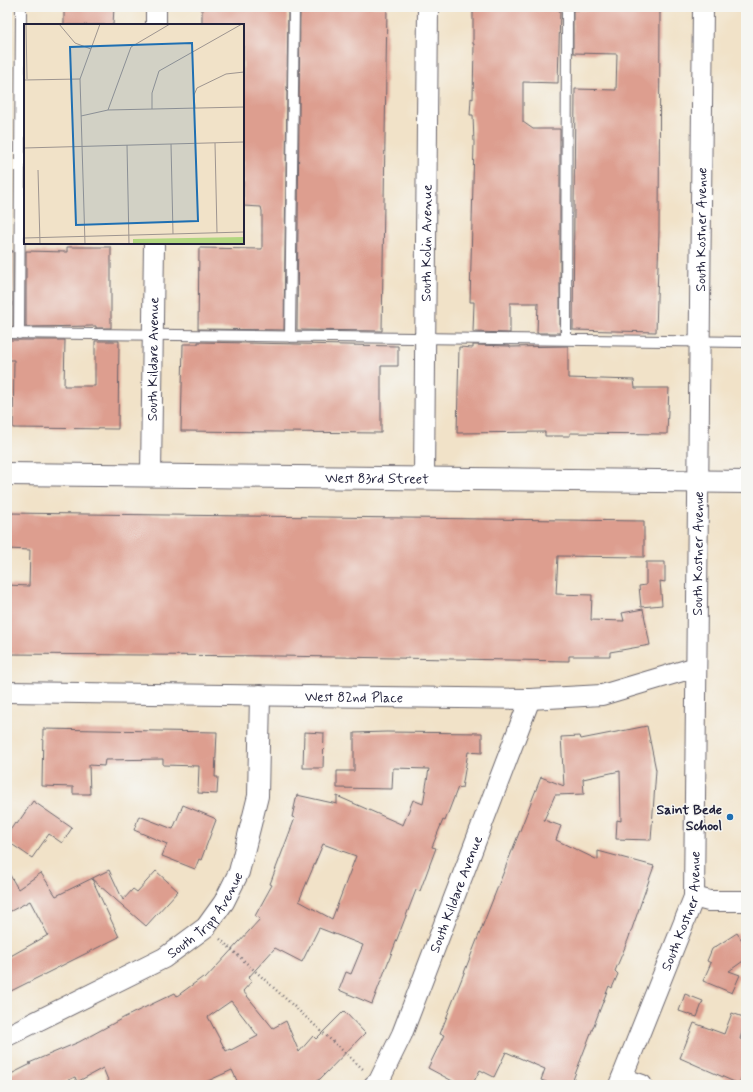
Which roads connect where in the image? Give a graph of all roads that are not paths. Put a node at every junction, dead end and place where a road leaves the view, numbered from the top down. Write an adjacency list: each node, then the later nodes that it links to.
1 (21, 7): 10 (lane)
2 (156, 7): 7 (street)
3 (294, 7): 12 (lane)
4 (428, 7): 13 (street, South Kolin Avenue)
5 (567, 7): 14 (lane)
6 (703, 7): 15 (street, South Kostner Avenue)
7 (156, 24)
8 (154, 244): 11 (street, South Kildare Avenue)
9 (7, 334): 10 (lane)
10 (19, 334): 11 (lane)
11 (153, 335): 12 (lane); 18 (street, South Kildare Avenue)
12 (290, 337): 13 (lane)
13 (426, 339): 14 (lane); 19 (street, South Kolin Avenue)
14 (566, 340): 15 (lane)
15 (700, 341): 16 (lane); 20 (street, South Kostner Avenue)
16 (746, 342)
17 (7, 474): 18 (street, West 83rd Street)
18 (151, 475): 19 (street, West 83rd Street)
19 (424, 478): 20 (street, West 83rd Street)
20 (699, 481): 21 (street, West 83rd Street); 22 (street, South Kostner Avenue)
21 (746, 482)
22 (696, 667): 25 (street, West 82nd Place); 26 (street, South Kostner Avenue)
23 (7, 692): 24 (street, West 82nd Place)
24 (260, 695): 25 (street, West 82nd Place); 28 (street, South Tripp Avenue)
25 (530, 699): 29 (street, South Kildare Avenue)
26 (694, 897): 27 (street); 30 (street, South Kostner Avenue)
27 (746, 901)
28 (7, 1036)
29 (369, 1078)
30 (621, 1081): 31 (street)
31 (642, 1085)

